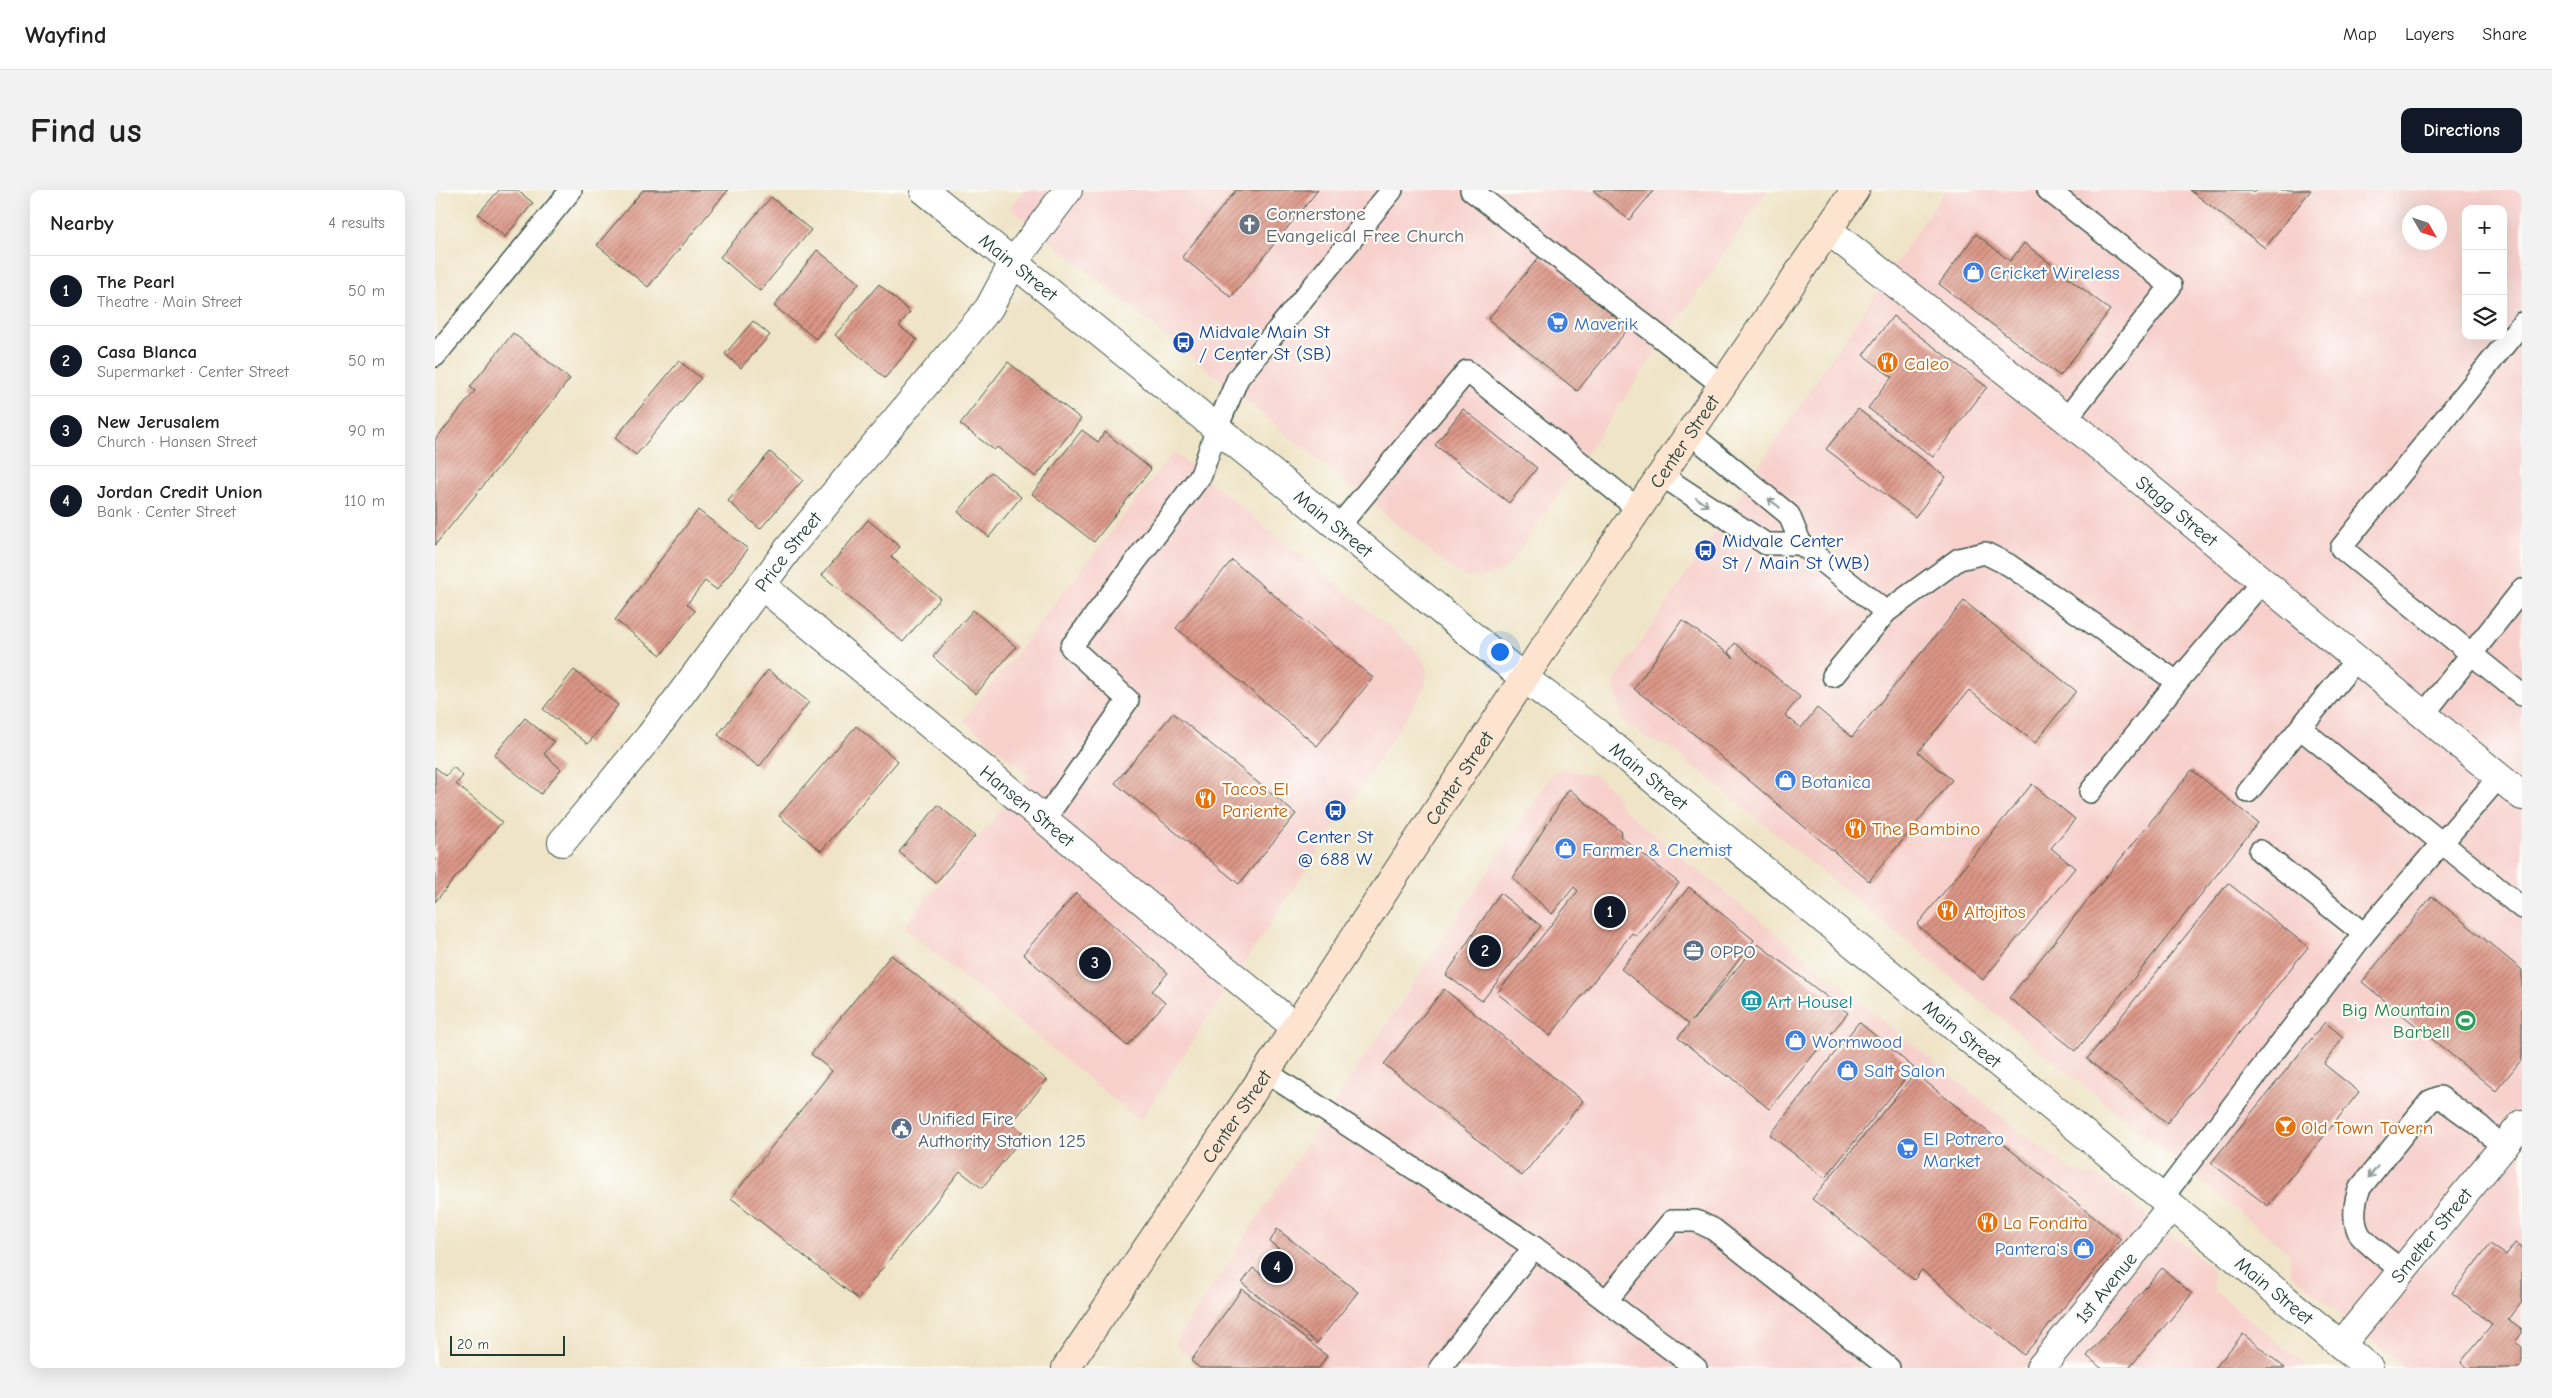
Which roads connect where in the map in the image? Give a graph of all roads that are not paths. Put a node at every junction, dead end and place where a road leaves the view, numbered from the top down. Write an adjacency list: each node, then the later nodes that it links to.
1 (571, 190): 11 (lane)
2 (924, 190): 9 (street, Main Street)
3 (1068, 190): 9 (street, Price Street)
4 (1392, 190): 14 (lane)
5 (1471, 190): 12 (lane)
6 (1855, 190): 8 (main road, Center Street)
7 (2048, 190): 13 (lane)
8 (1828, 230): 12 (main road, Center Street); 13 (street, Stagg Street)
9 (1013, 263): 14 (street, Main Street); 21 (street, Price Street)
10 (2522, 323): 24 (lane)
11 (435, 356)
12 (1722, 385): 15 (main road, Center Street)
13 (2066, 420): 20 (street, Stagg Street)
14 (1217, 428): 18 (street, Main Street); 36 (lane)
15 (1690, 433): 16 (main road, Center Street); 19 (lane, one-way to 15)
16 (1661, 475): 17 (main road, Center Street); 19 (lane, one-way to 19)
17 (1638, 509): 18 (lane); 27 (main road, Center Street)
18 (1338, 527): 27 (street, Main Street)
19 (1801, 544): 23 (lane)
20 (2263, 581): 25 (street, Stagg Street); 28 (lane)
21 (761, 585): 36 (street, Hansen Street); 37 (street, Price Street)
22 (2522, 590): 24 (lane)
23 (1886, 612): 26 (lane); 28 (lane)
24 (2471, 654): 29 (lane); 30 (lane)
25 (2357, 659): 30 (street, Stagg Street); 31 (lane)
26 (1833, 676)
27 (1524, 678): 42 (main road, Center Street); 46 (street, Main Street)
28 (2177, 682): 33 (lane)
29 (2522, 695)
30 (2424, 714): 32 (street, Stagg Street)
31 (2300, 728): 34 (lane); 38 (lane)
32 (2499, 777): 35 (street, Stagg Street); 38 (lane)
33 (2090, 792)
34 (2248, 792)
35 (2522, 796)
36 (1044, 820): 42 (street, Hansen Street)
37 (562, 842)
38 (2442, 842): 40 (lane); 41 (lane)
39 (2261, 851): 41 (lane)
40 (2522, 908)
41 (2364, 934): 46 (lane)
42 (1295, 1027): 43 (main road, Center Street)
43 (1265, 1072): 47 (lane); 51 (main road, Center Street)
44 (2522, 1124): 45 (street, Smelter Street)
45 (2503, 1147): 48 (street, Smelter Street); 48 (lane, one-way to 48)
46 (2167, 1202): 50 (street, Main Street); 55 (street, 1st Avenue)
47 (1534, 1248): 49 (lane); 52 (lane)
48 (2402, 1271): 50 (street, Smelter Street)
49 (1606, 1301): 53 (lane); 54 (lane)
50 (2341, 1345): 56 (street, Main Street)
51 (1066, 1368)
52 (1440, 1368)
53 (1697, 1368)
54 (1889, 1368)
55 (2040, 1368)
56 (2369, 1368)

